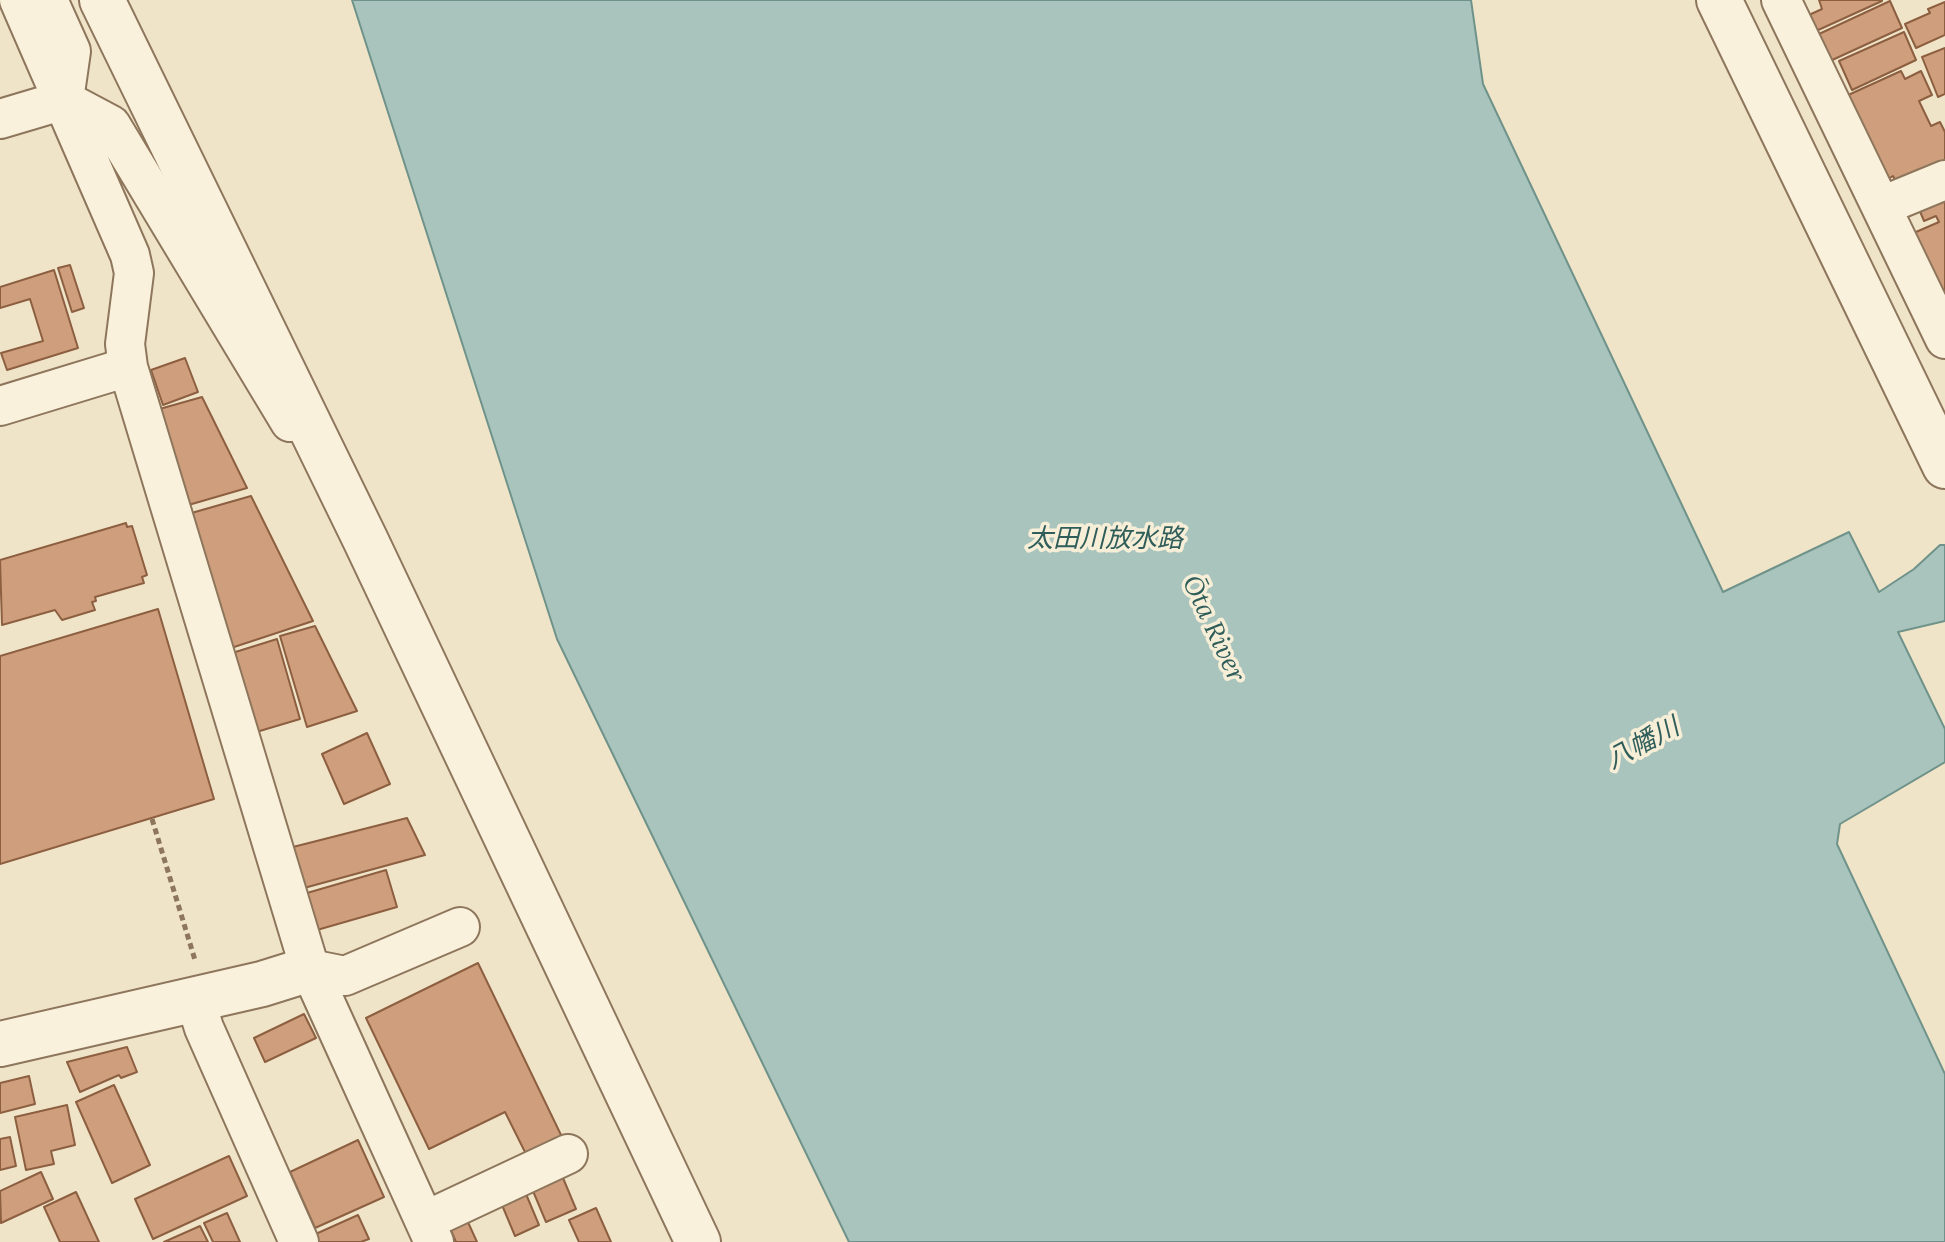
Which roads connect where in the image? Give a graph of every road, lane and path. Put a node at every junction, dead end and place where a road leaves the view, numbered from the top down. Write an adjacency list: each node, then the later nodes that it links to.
1 (19, 0): 6 (street)
2 (48, 0): 6 (street)
3 (102, 0): 14 (street)
4 (1719, 0): 13 (street)
5 (1781, 0): 9 (street)
6 (64, 100): 7 (street); 11 (street); 14 (street)
7 (0, 119)
8 (1945, 180): 9 (street)
9 (1882, 206): 10 (street)
10 (1945, 339)
11 (128, 367): 12 (street); 17 (street)
12 (0, 406)
13 (1945, 466)
14 (365, 539): 23 (street)
15 (152, 819): 18 (path)
16 (460, 927): 17 (street)
17 (310, 969): 18 (street); 21 (street)
18 (196, 980): 19 (street); 22 (street)
19 (0, 1044)
20 (568, 1154): 21 (street)
21 (430, 1231)
22 (299, 1242)
23 (698, 1242)

